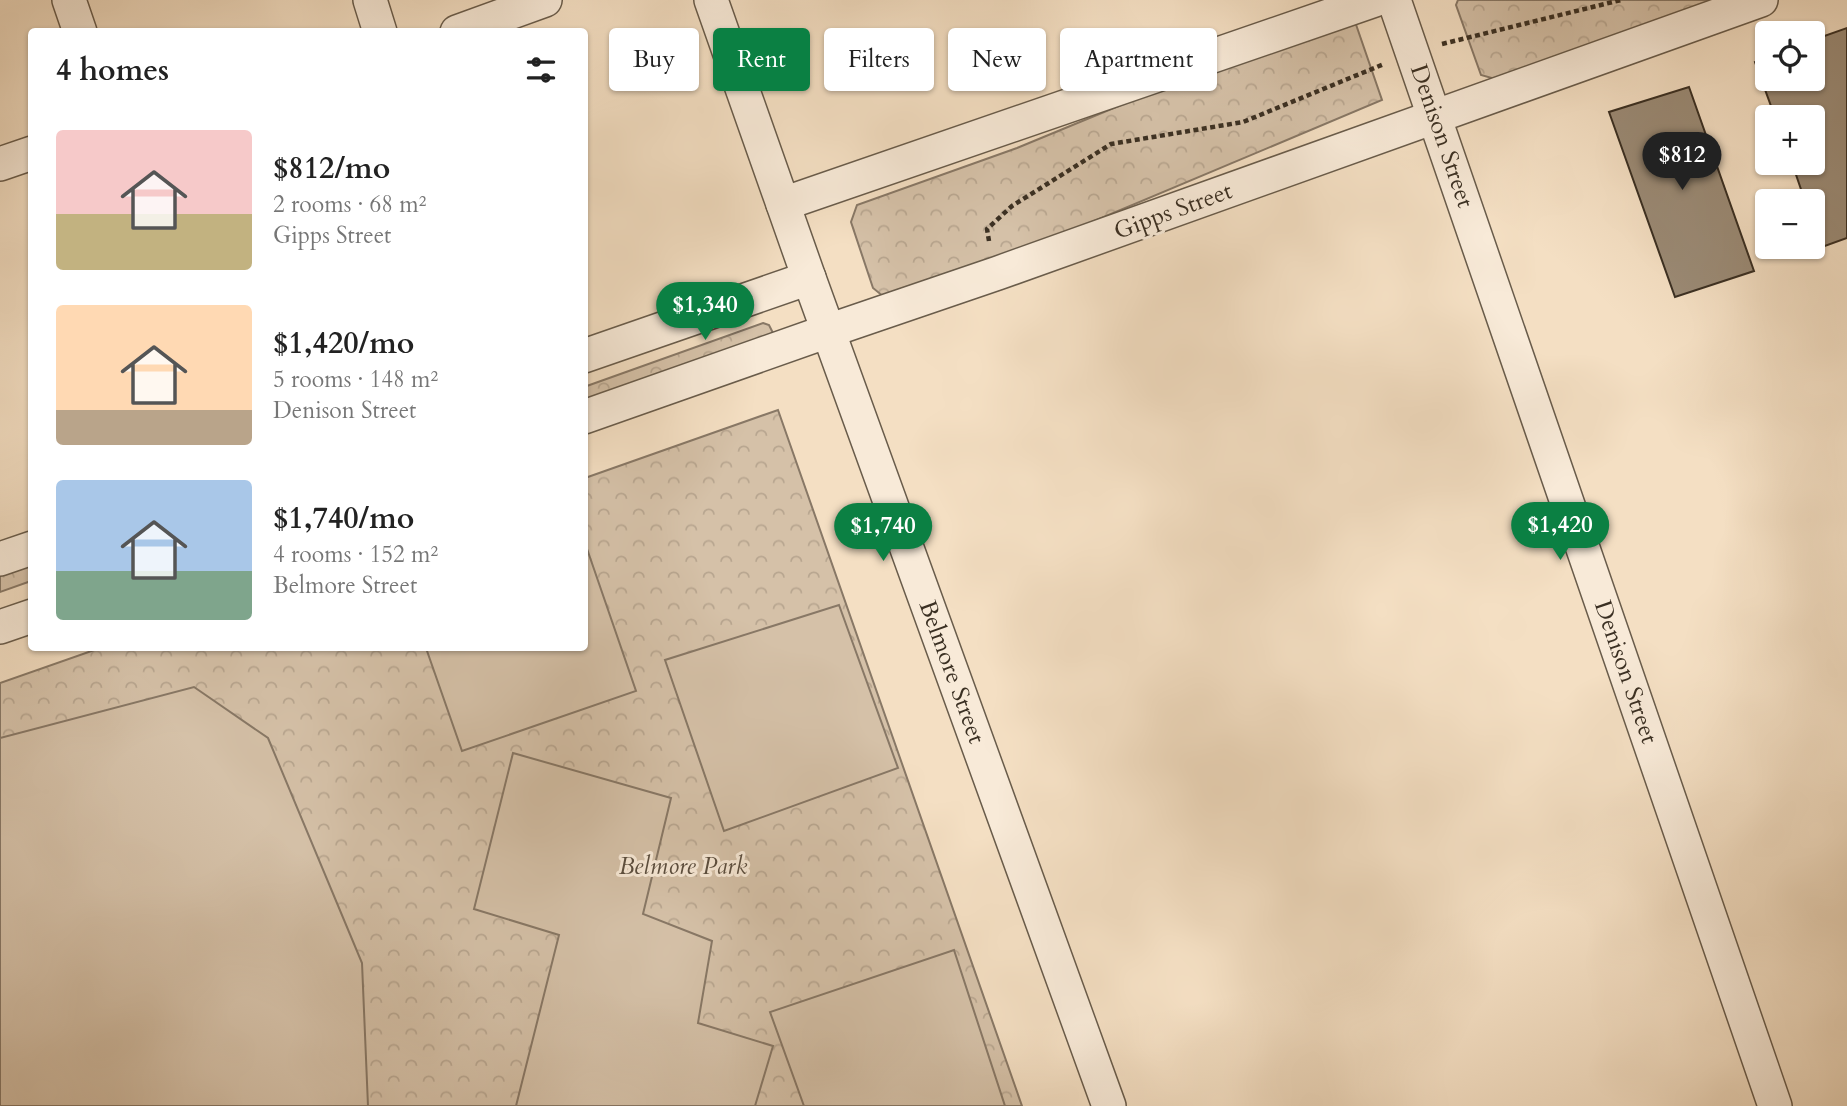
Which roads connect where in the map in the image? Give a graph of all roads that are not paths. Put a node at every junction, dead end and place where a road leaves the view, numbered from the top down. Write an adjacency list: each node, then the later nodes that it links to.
1 (69, 0): 8 (street)
2 (370, 0): 9 (street)
3 (545, 0): 10 (street)
4 (711, 0): 14 (street, Belmore Street)
5 (1375, 0): 14 (street)
6 (1394, 0): 11 (street, Denison Street)
7 (1761, 0): 11 (street, Gipps Street)
8 (79, 28)
9 (379, 28)
10 (468, 28)
11 (1436, 117): 16 (street, Gipps Street); 24 (street, Denison Street)
12 (28, 154): 13 (street)
13 (0, 164)
14 (783, 204): 15 (street, Belmore Street)
15 (809, 278): 16 (street, Belmore Street); 17 (street)
16 (828, 331): 18 (street, Gipps Street); 23 (street, Belmore Street)
17 (588, 355)
18 (588, 416)
19 (28, 549): 20 (street)
20 (0, 559)
21 (28, 617): 22 (street)
22 (0, 626)
23 (1109, 1106)
24 (1775, 1106)

